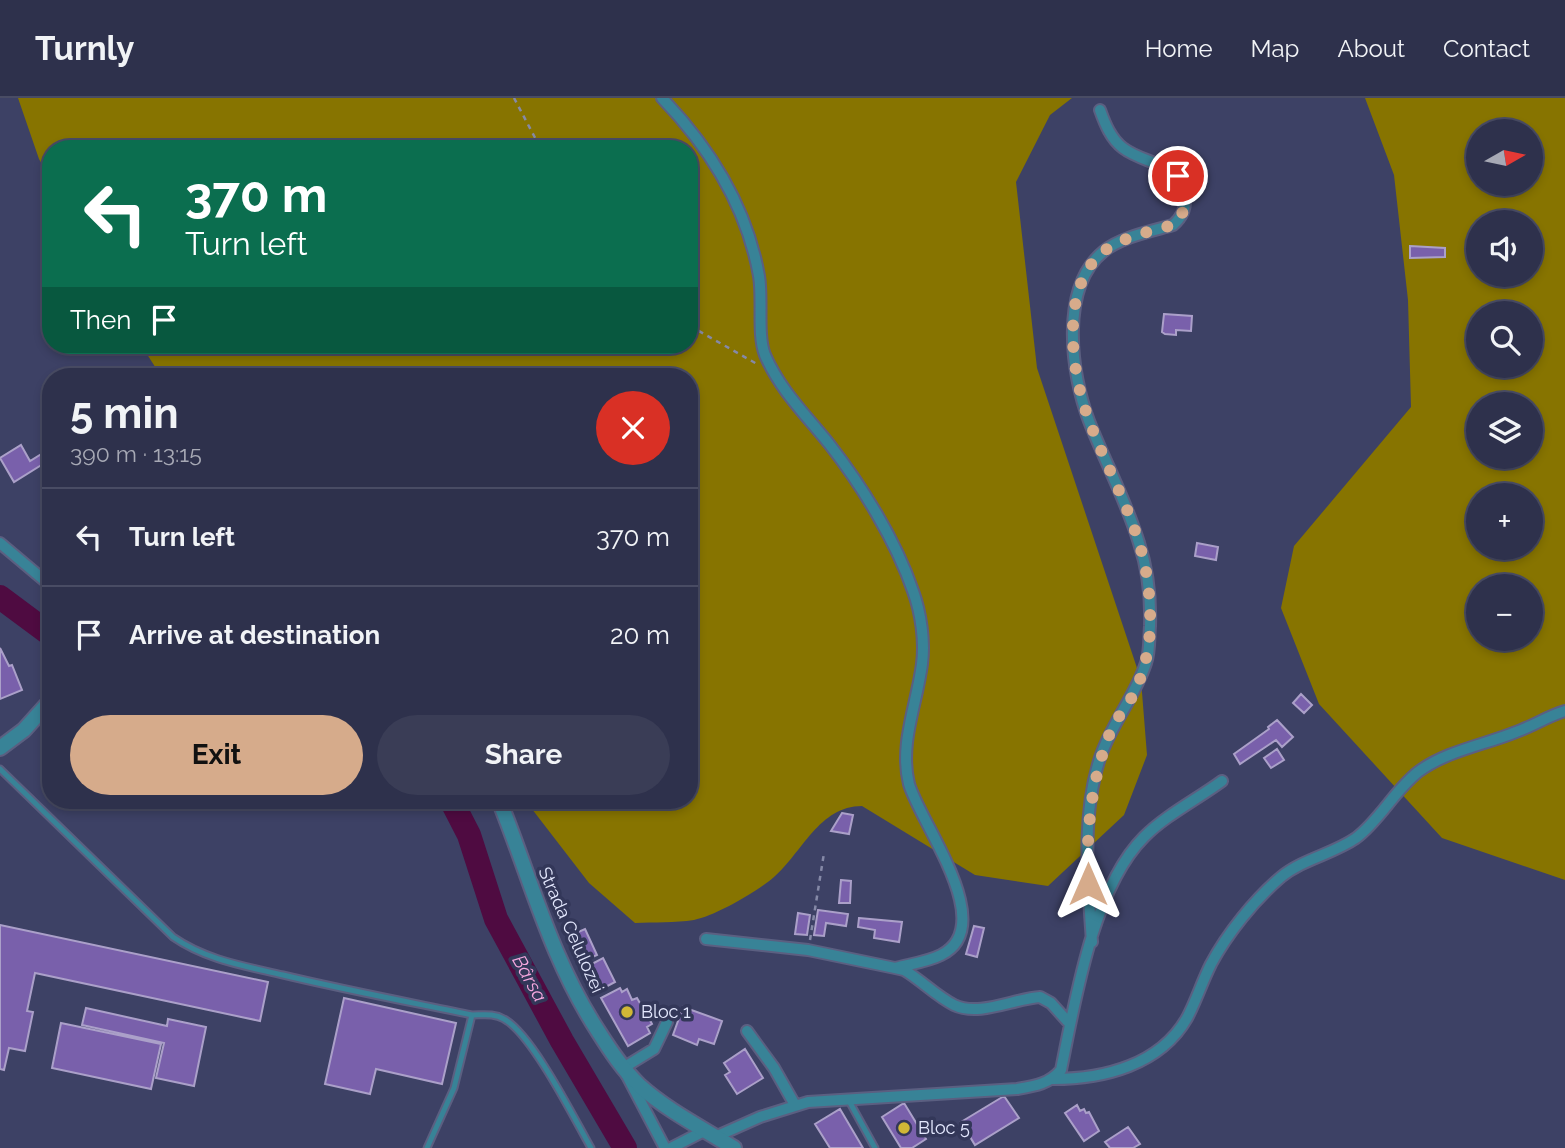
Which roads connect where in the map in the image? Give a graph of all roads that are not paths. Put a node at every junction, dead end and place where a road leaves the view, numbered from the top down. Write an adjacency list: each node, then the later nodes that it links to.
1 (662, 98): 13 (street)
2 (1100, 110): 12 (street)
3 (0, 543): 4 (street)
4 (42, 578)
5 (42, 710): 7 (street)
6 (1565, 711): 19 (street)
7 (0, 748)
8 (0, 769): 14 (lane)
9 (1222, 781): 12 (street)
10 (502, 809): 18 (street, Strada Celulozei)
11 (706, 939): 13 (street)
12 (1092, 942): 16 (street)
13 (895, 968): 16 (street)
14 (472, 1015): 23 (lane); 24 (lane)
15 (667, 1022): 18 (street)
16 (1069, 1023): 19 (street)
17 (747, 1031): 21 (street)
18 (623, 1068): 22 (street, Strada Celulozei); 25 (street, Strada Celulozei)
19 (1054, 1079): 20 (street)
20 (848, 1098): 21 (street); 28 (lane)
21 (795, 1105): 22 (street)
22 (711, 1133): 26 (street); 27 (street, Strada Celulozei)
23 (427, 1148)
24 (591, 1148)
25 (665, 1148)
26 (671, 1148)
27 (734, 1148)
28 (875, 1148)

